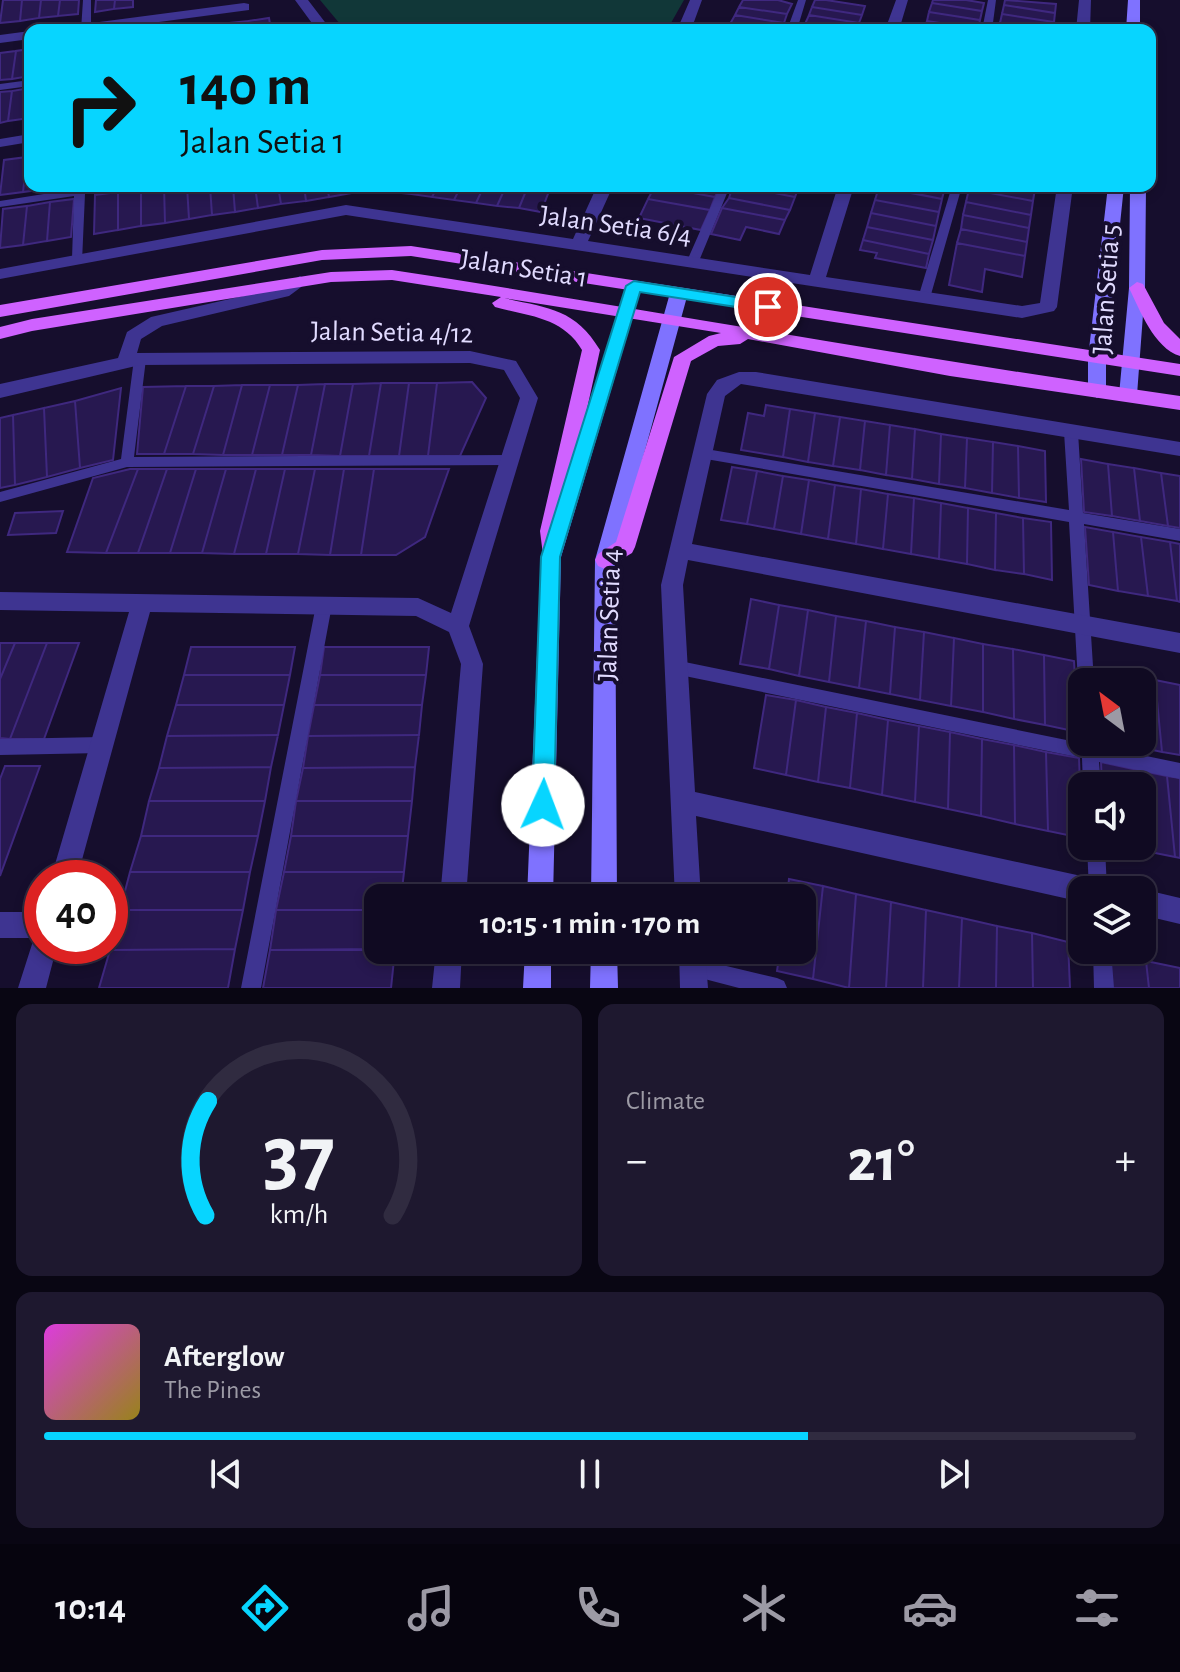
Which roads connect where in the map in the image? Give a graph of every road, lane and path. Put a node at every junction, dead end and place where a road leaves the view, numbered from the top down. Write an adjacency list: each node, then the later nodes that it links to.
1 (87, 0): 10 (lane)
2 (301, 0): 12 (street)
3 (696, 0): 13 (street)
4 (802, 0): 14 (lane)
5 (902, 0): 15 (street)
6 (992, 0): 16 (lane)
7 (1085, 0): 17 (street)
8 (1134, 0): 18 (street)
9 (244, 7): 11 (street)
10 (86, 24)
11 (122, 24)
12 (319, 24)
13 (686, 24)
14 (794, 24)
15 (894, 24)
16 (988, 24)
17 (1083, 24)
18 (1133, 24)
19 (24, 36): 20 (street)
20 (0, 39)
21 (24, 84): 22 (lane)
22 (0, 87)
23 (24, 139): 24 (street)
24 (0, 143)
25 (64, 192): 34 (lane)
26 (80, 192): 36 (lane)
27 (602, 192): 35 (street)
28 (722, 192): 37 (lane)
29 (844, 192): 40 (street)
30 (955, 192): 45 (lane)
31 (1064, 192): 45 (street, Jalan Setia 6/4)
32 (1115, 192): 51 (street, Jalan Setia 5)
33 (1138, 192): 43 (street, Jalan Setia 5)
34 (0, 204)
35 (578, 246): 36 (street, Jalan Setia 6/4); 37 (street, Jalan Setia 6/4)
36 (78, 259): 38 (street, Jalan Setia 6/4)
37 (693, 261): 40 (street, Jalan Setia 6/4)
38 (0, 274)
39 (392, 275): 41 (main road, Jalan Setia 1); 47 (main road, Jalan Setia 1); 69 (main road)
40 (817, 280): 45 (street, Jalan Setia 6/4)
41 (300, 282): 49 (main road, Jalan Setia 1); 52 (street)
42 (634, 286): 44 (main road, Jalan Setia 1); 46 (main road, Jalan Setia 1); 47 (street, Jalan Setia 4)
43 (1137, 288): 50 (main road); 53 (street, Jalan Setia 5)
44 (679, 293): 48 (street, Jalan Setia 4); 51 (main road, Jalan Setia 1)
45 (924, 298)
46 (0, 311)
47 (627, 311): 48 (main road, Jalan Setia 1); 69 (street, Jalan Setia 4)
48 (670, 318): 54 (main road, Jalan Setia 1); 70 (street, Jalan Setia 4)
49 (0, 333)
50 (1180, 350)
51 (1097, 358): 53 (main road, Jalan Setia 1); 57 (street, Jalan Setia 5)
52 (133, 361): 56 (street, Jalan Setia 4/12); 63 (street, Jalan Setia 4/12); 64 (lane)
53 (1129, 362): 55 (main road, Jalan Setia 1); 58 (street, Jalan Setia 5)
54 (950, 370): 57 (main road, Jalan Setia 1); 70 (main road)
55 (1180, 370)
56 (0, 391)
57 (1097, 391): 58 (main road, Jalan Setia 1)
58 (1128, 395): 59 (main road, Jalan Setia 1)
59 (1180, 403)
60 (1071, 432): 61 (street); 62 (street); 66 (lane)
61 (1180, 449)
62 (700, 453): 66 (lane); 68 (street)
63 (508, 460): 64 (lane); 75 (street, Jalan Setia 4/12)
64 (127, 462): 65 (lane)
65 (0, 497)
66 (1077, 517): 67 (lane); 74 (lane)
67 (1180, 535)
68 (678, 550): 74 (street); 77 (street)
69 (551, 557): 87 (street, Jalan Setia 4)
70 (605, 560): 88 (street, Jalan Setia 4)
71 (0, 601): 72 (street)
72 (142, 603): 73 (street); 80 (street)
73 (324, 605): 75 (street); 102 (lane)
74 (1083, 625): 76 (street); 78 (lane)
75 (458, 626): 86 (street)
76 (1180, 643)
77 (675, 667): 79 (lane); 84 (street)
78 (1085, 668)
79 (1068, 744)
80 (102, 745): 81 (lane); 85 (street)
81 (0, 747)
82 (1121, 756): 83 (lane)
83 (1180, 771)
84 (682, 801): 89 (street); 90 (street)
85 (69, 860)
86 (454, 884)
87 (540, 884)
88 (604, 884)
89 (687, 884)
90 (1068, 886)
91 (1156, 905): 92 (street)
92 (1180, 911)
93 (0, 925): 94 (street)
94 (24, 925)
95 (39, 964): 101 (street)
96 (448, 964): 103 (street)
97 (538, 964): 104 (street)
98 (604, 964): 105 (street)
99 (1103, 964): 107 (lane)
100 (693, 968): 106 (lane)
101 (32, 988)
102 (251, 988)
103 (446, 988)
104 (537, 988)
105 (604, 988)
106 (777, 988)
107 (1104, 988)

